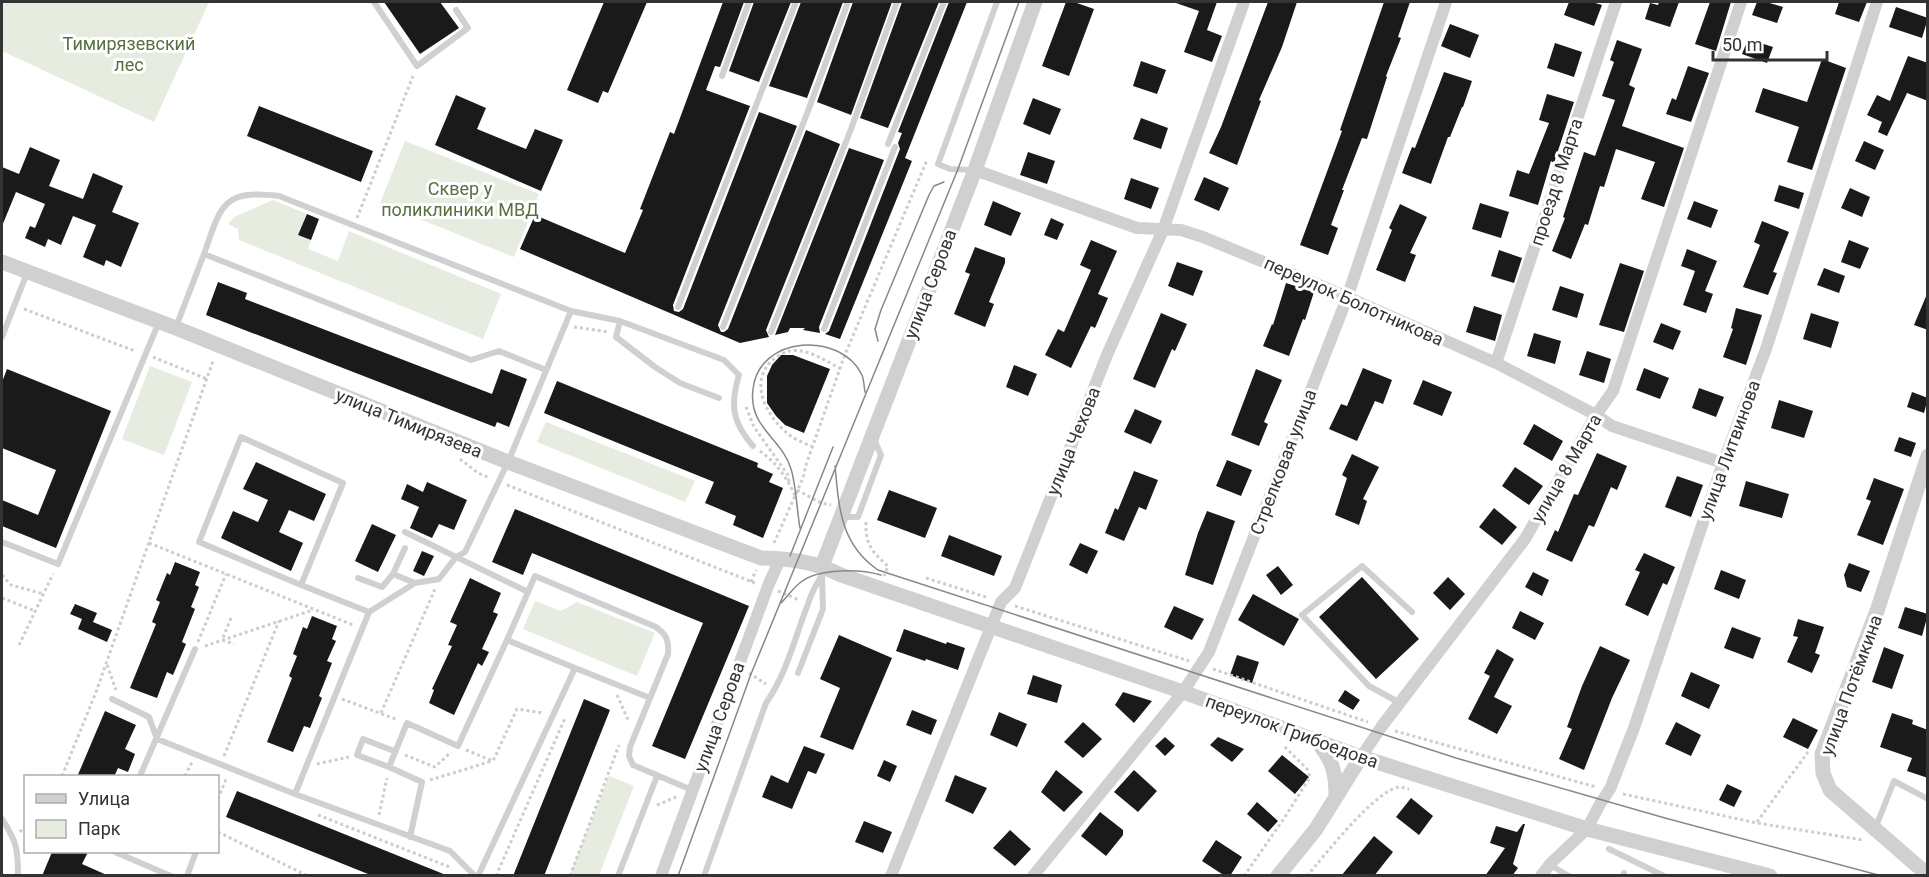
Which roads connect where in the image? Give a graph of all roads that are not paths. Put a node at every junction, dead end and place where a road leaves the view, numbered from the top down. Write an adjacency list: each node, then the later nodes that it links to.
1 (374, 2): 14 (lane)
2 (749, 2): 15 (lane)
3 (796, 2): 24 (lane)
4 (848, 2): 28 (lane)
5 (897, 2): 31 (lane)
6 (944, 2): 16 (lane)
7 (997, 2): 18 (lane)
8 (1035, 2): 18 (street, улица Серова)
9 (1244, 2): 19 (street, улица Чехова)
10 (1446, 2): 23 (street, Стрелковая улица)
11 (1616, 2): 33 (street, проезд 8 Марта)
12 (1741, 2): 36 (street, улица 8 Марта)
13 (1877, 2): 40 (street, улица Литвинова)
14 (456, 10)
15 (722, 76)
16 (888, 144)
17 (896, 147): 30 (lane)
18 (975, 170): 19 (street, переулок Болотникова); 46 (street, улица Серова)
19 (1163, 230): 23 (street, переулок Болотникова); 54 (street, улица Чехова)
20 (204, 254): 25 (lane); 29 (lane); 34 (lane)
21 (2, 262): 22 (street, улица Тимирязева)
22 (28, 272): 27 (street, улица Тимирязева); 32 (lane)
23 (1347, 298): 33 (street, переулок Болотникова); 59 (street, Стрелковая улица)
24 (678, 307)
25 (571, 311): 26 (lane); 34 (lane)
26 (620, 321): 35 (lane); 37 (lane)
27 (159, 322): 29 (street, улица Тимирязева); 42 (lane)
28 (723, 327)
29 (176, 328): 39 (street, улица Тимирязева)
30 (824, 329)
31 (771, 332)
32 (2, 337)
33 (1496, 363): 36 (street, переулок Болотникова)
34 (546, 370): 39 (lane)
35 (719, 399)
36 (1596, 415): 40 (street, переулок Болотникова); 62 (street, улица 8 Марта)
37 (756, 448)
38 (1928, 456): 78 (street, улица Потёмкина)
39 (508, 462): 44 (lane); 45 (street, улица Тимирязева)
40 (1723, 463): 77 (street, улица Литвинова)
41 (405, 532): 44 (lane)
42 (2, 542)
43 (405, 548): 47 (lane)
44 (456, 557): 49 (lane); 51 (lane)
45 (780, 559): 46 (street, улица Тимирязева); 72 (street, улица Серова)
46 (822, 570): 54 (street, переулок Грибоедова); 58 (lane); 94 (lane)
47 (393, 574): 48 (lane); 49 (lane)
48 (358, 578)
49 (416, 583): 52 (lane)
50 (301, 585): 50 (lane); 52 (lane)
51 (528, 592): 55 (lane); 60 (lane)
52 (369, 612): 73 (lane)
53 (1412, 612): 62 (lane)
54 (992, 626): 59 (street, переулок Грибоедова); 95 (street, улица Чехова)
55 (507, 640): 57 (lane); 65 (lane)
56 (195, 649): 63 (lane)
57 (575, 668): 60 (lane); 91 (lane)
58 (798, 673)
59 (1183, 692): 64 (street, переулок Грибоедова); 96 (street, Стрелковая улица)
60 (650, 698): 70 (lane)
61 (112, 699): 63 (lane)
62 (1400, 703): 66 (street, улица 8 Марта)
63 (157, 739): 69 (lane); 73 (lane)
64 (1316, 741): 66 (street, переулок Грибоедова); 74 (street)
65 (394, 751): 67 (lane); 67 (lane)
66 (1361, 757): 68 (street, переулок Грибоедова); 71 (street, улица 8 Марта)
67 (389, 767): 79 (lane)
68 (1396, 768): 71 (street); 77 (street, переулок Грибоедова)
69 (141, 775)
70 (657, 776): 72 (lane); 92 (lane)
71 (1346, 779): 74 (street, улица 8 Марта)
72 (692, 790): 93 (street, улица Серова)
73 (295, 794): 79 (lane)
74 (1336, 796): 97 (street, улица 8 Марта)
75 (1928, 799): 78 (lane)
76 (2, 819): 87 (lane)
77 (1587, 829): 83 (street, улица Литвинова); 85 (street, переулок Грибоедова)
78 (1871, 835): 86 (street, улица Потёмкина)
79 (410, 837): 91 (lane)
80 (1609, 849): 100 (lane)
81 (117, 853): 84 (lane)
82 (196, 853): 90 (lane)
83 (1549, 865): 98 (street, улица Литвинова); 99 (lane)
84 (154, 868): 88 (lane); 89 (lane)
85 (1768, 875)
86 (1928, 875)
87 (18, 876)
88 (151, 876)
89 (171, 876)
90 (187, 876)
91 (476, 876)
92 (618, 876)
93 (661, 876)
94 (704, 876)
95 (891, 876)
96 (1033, 876)
97 (1278, 876)
98 (1540, 876)
99 (1569, 876)
100 (1664, 876)

